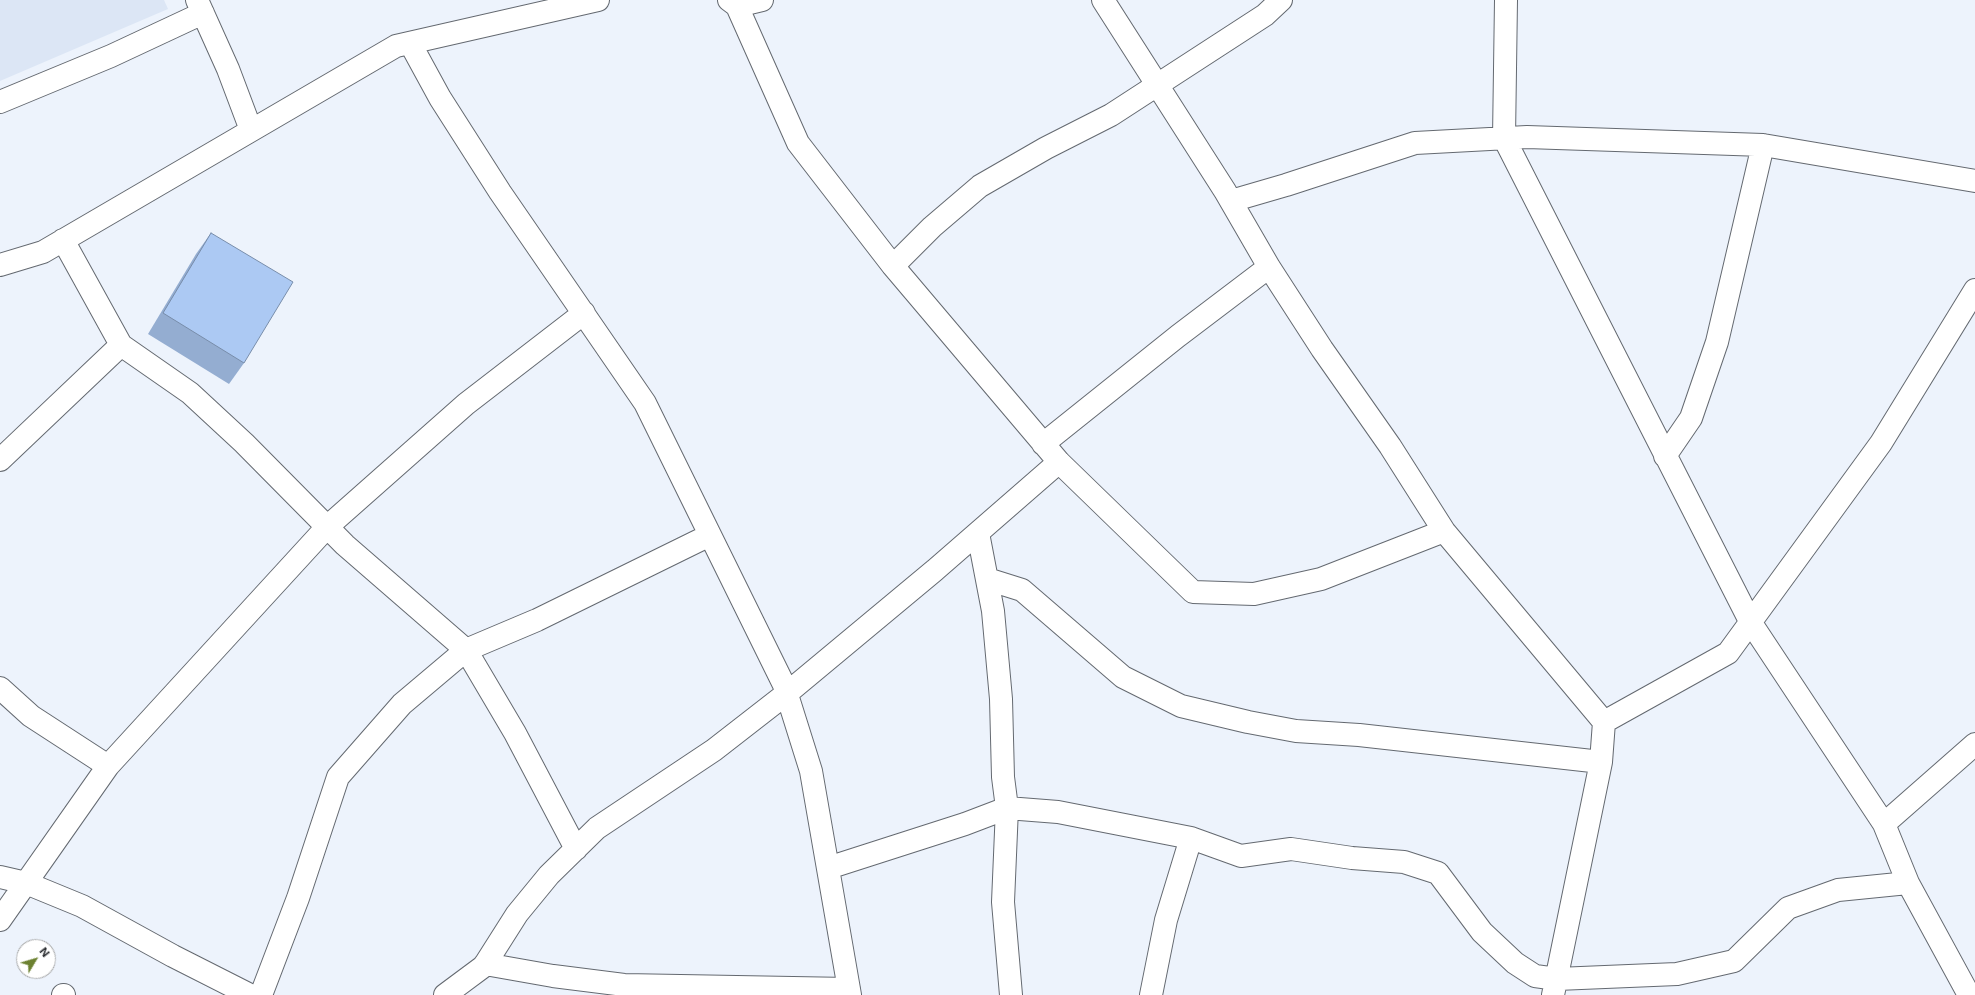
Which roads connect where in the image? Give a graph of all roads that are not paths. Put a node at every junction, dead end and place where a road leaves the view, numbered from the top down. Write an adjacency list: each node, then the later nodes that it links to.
1 (598, 0): 7 (street)
2 (762, 0): 6 (street)
3 (1103, 0): 10 (street)
4 (1281, 0): 10 (street)
5 (1506, 0): 13 (street)
6 (733, 3): 19 (street)
7 (557, 5): 9 (street)
8 (200, 6): 11 (street); 12 (street)
9 (410, 43): 12 (street); 22 (street)
10 (1158, 84): 16 (street); 19 (street)
11 (0, 102)
12 (251, 130): 17 (street)
13 (1504, 138): 14 (street); 16 (street); 25 (street)
14 (1763, 145): 15 (street); 25 (street)
15 (1975, 181)
16 (1231, 201): 20 (street)
17 (64, 240): 18 (street); 23 (street)
18 (0, 265)
19 (893, 266): 24 (street)
20 (1269, 267): 24 (street); 29 (street)
21 (1975, 290): 33 (street)
22 (584, 313): 28 (street); 31 (street)
23 (121, 345): 26 (street); 28 (street)
24 (1044, 444): 27 (street)
25 (1666, 456): 33 (street)
26 (0, 460)
27 (1059, 462): 29 (street); 30 (street)
28 (327, 527): 34 (street); 40 (street)
29 (1444, 531): 37 (street)
30 (978, 533): 32 (street); 36 (street)
31 (710, 535): 34 (street); 36 (street)
32 (987, 579): 39 (street); 41 (street)
33 (1751, 623): 37 (street); 42 (street)
34 (466, 650): 44 (street); 54 (street)
35 (0, 688): 40 (street)
36 (786, 694): 44 (street); 45 (street)
37 (1604, 722): 39 (street)
38 (1975, 744): 42 (street)
39 (1601, 762): 51 (street)
40 (108, 766): 47 (street)
41 (1006, 808): 43 (street); 45 (street); 56 (street)
42 (1884, 824): 48 (street)
43 (1191, 838): 51 (street); 57 (street)
44 (576, 848): 50 (street)
45 (828, 868): 52 (street)
46 (0, 877): 47 (street)
47 (26, 883): 49 (street); 53 (street)
48 (1908, 883): 51 (street); 58 (street)
49 (0, 920)
50 (485, 964): 52 (street); 55 (street)
51 (1555, 987)
52 (850, 992)
53 (250, 995)
54 (261, 995)
55 (445, 995)
56 (1011, 995)
57 (1151, 995)
58 (1969, 995)

